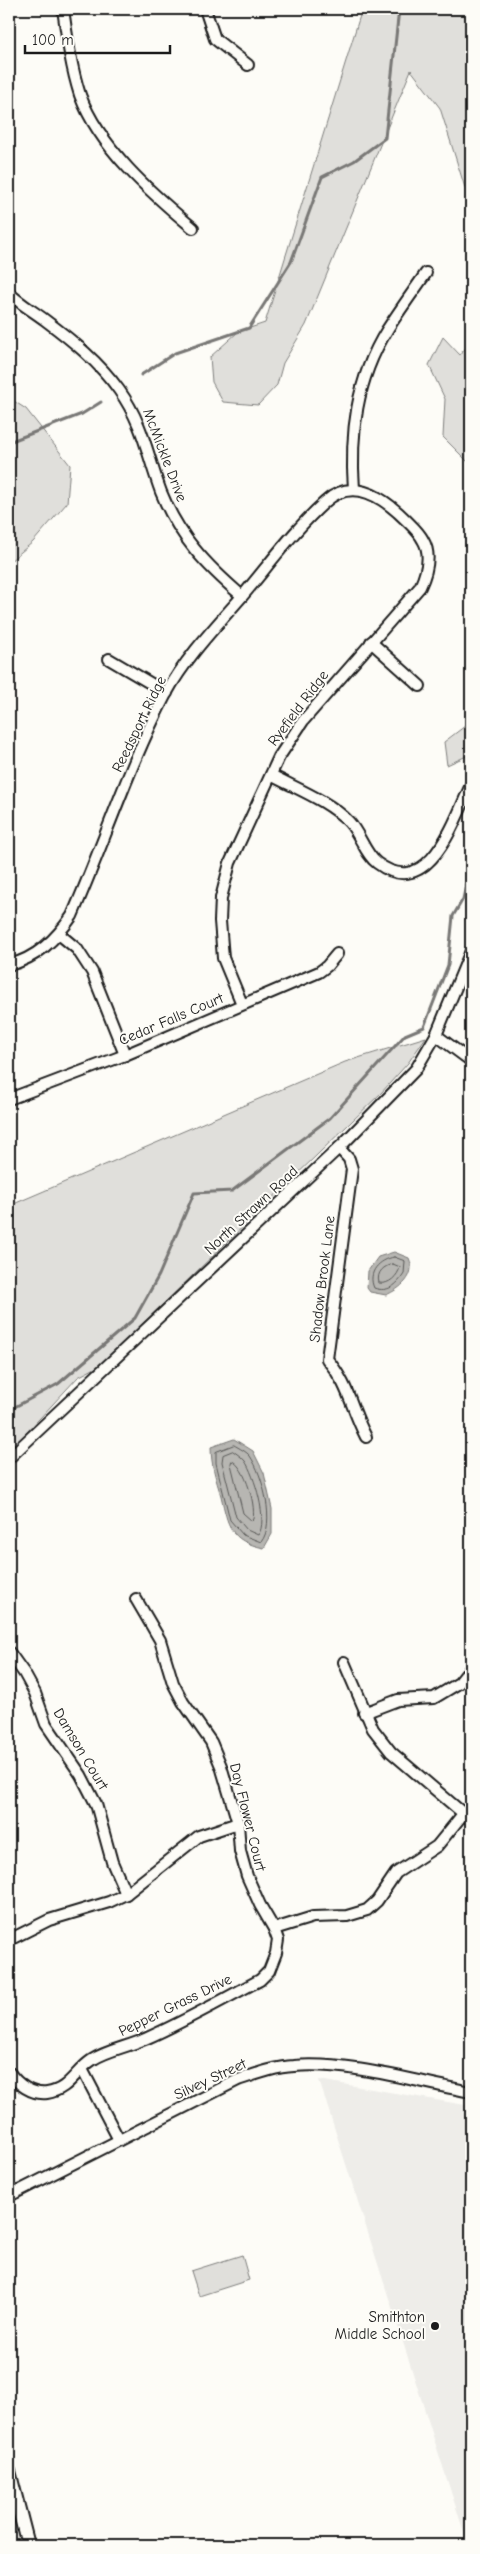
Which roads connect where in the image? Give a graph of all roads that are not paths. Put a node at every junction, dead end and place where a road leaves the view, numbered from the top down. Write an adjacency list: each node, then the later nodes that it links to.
1 (63, 9): 4 (street)
2 (205, 9): 3 (street)
3 (248, 65)
4 (193, 228)
5 (426, 273): 7 (street)
6 (9, 292): 8 (street, McMickle Drive)
7 (354, 490): 8 (street, Reedsport Ridge); 9 (street, Ryefield Ridge)
8 (242, 596): 12 (street, Reedsport Ridge)
9 (371, 642): 11 (street); 13 (street, Ryefield Ridge)
10 (109, 659): 12 (street)
11 (420, 686)
12 (167, 693): 15 (street, Reedsport Ridge)
13 (271, 775): 14 (street); 19 (street, Ryefield Ridge)
14 (471, 785)
15 (59, 934): 18 (street, Reedsport Ridge); 21 (street)
16 (471, 951): 20 (street, North Strawn Road)
17 (337, 954): 19 (street, Cedar Falls Court)
18 (9, 965)
19 (242, 1004): 21 (street, Cedar Falls Court)
20 (436, 1035): 22 (street); 24 (street, North Strawn Road)
21 (125, 1055): 23 (street, Cedar Falls Court)
22 (471, 1061)
23 (9, 1099)
24 (339, 1148): 25 (street, Shadow Brook Lane); 26 (street, North Strawn Road)
25 (366, 1437)
26 (9, 1458)
27 (136, 1599): 33 (street, Day Flower Court)
28 (9, 1652): 34 (street, Damson Court)
29 (344, 1662): 31 (street)
30 (471, 1668): 31 (street)
31 (364, 1713): 32 (street)
32 (467, 1817): 35 (street)
33 (238, 1823): 34 (street); 35 (street, Day Flower Court)
34 (126, 1894): 36 (street)
35 (274, 1928): 37 (street, Pepper Grass Drive)
36 (9, 1940)
37 (82, 2070): 38 (street, Pepper Grass Drive); 40 (street)
38 (9, 2072)
39 (471, 2092): 40 (street, Silvey Street)
40 (120, 2140): 41 (street, Silvey Street)
41 (9, 2196)
42 (9, 2471): 43 (main road)
43 (28, 2545)

